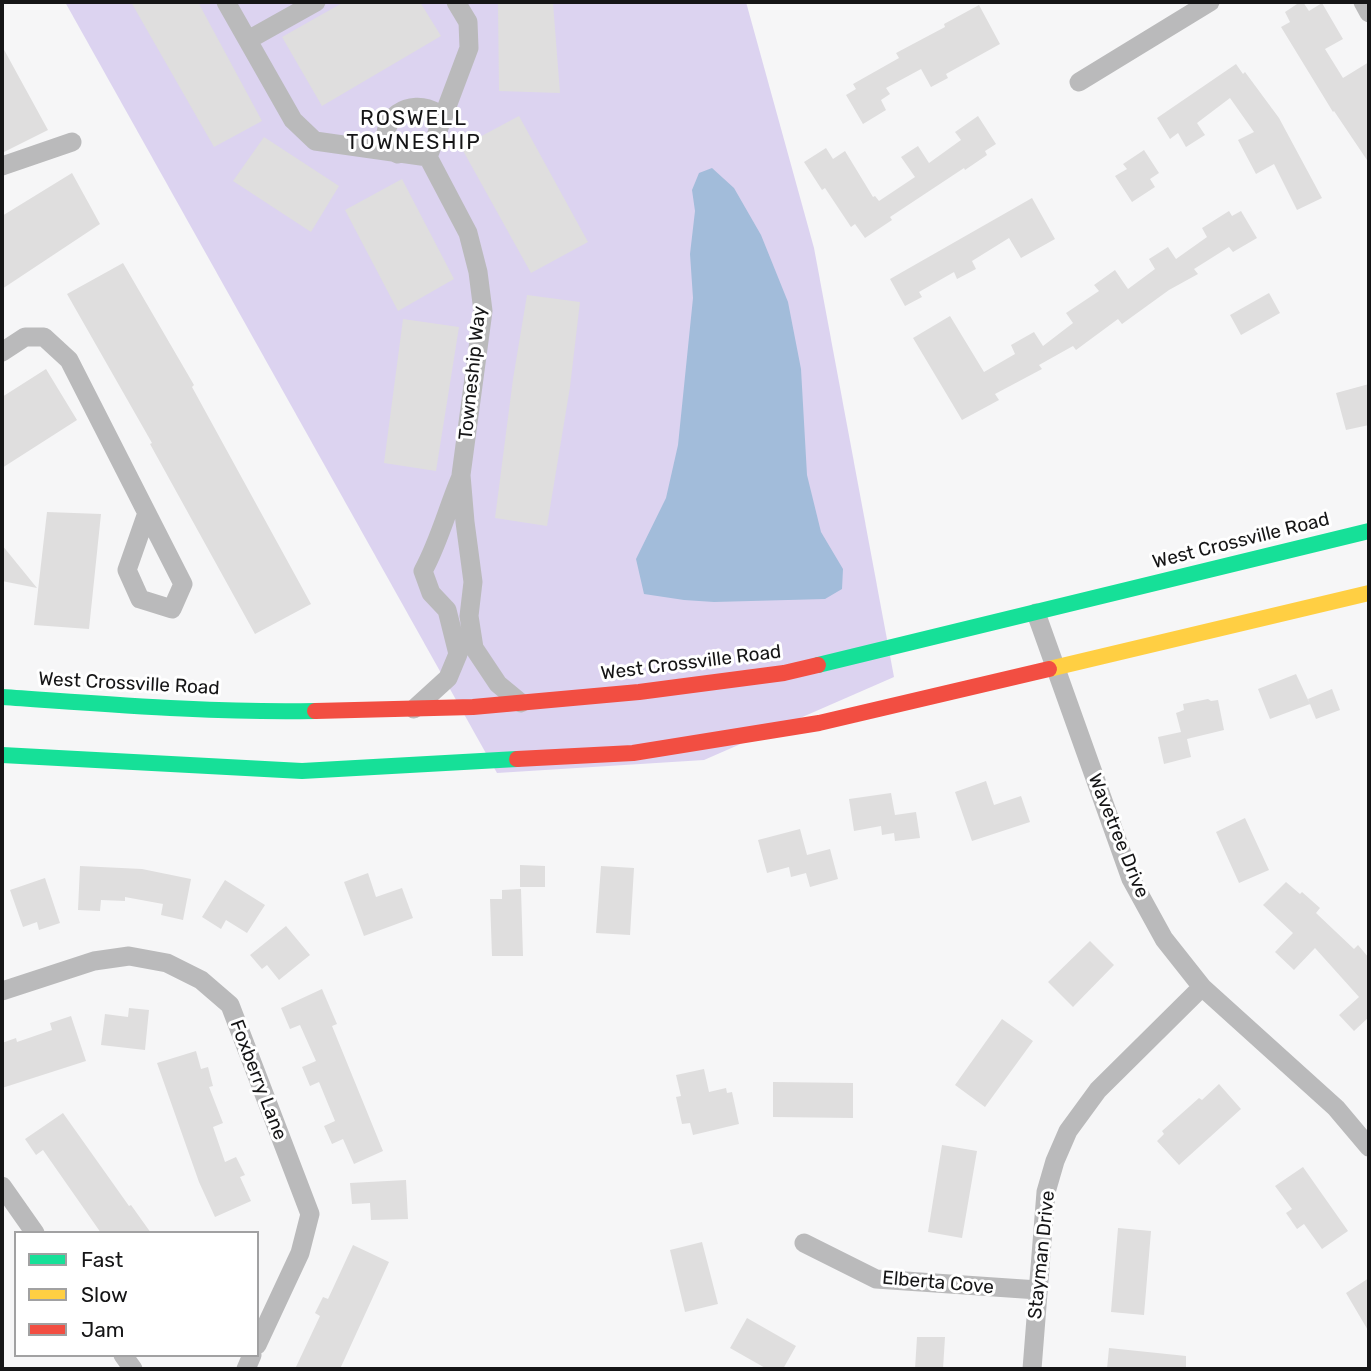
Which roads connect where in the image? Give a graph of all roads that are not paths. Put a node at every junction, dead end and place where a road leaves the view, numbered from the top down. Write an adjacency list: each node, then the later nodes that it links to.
1 (226, 2): 7 (street)
2 (316, 2): 7 (street)
3 (456, 2): 9 (street)
4 (1210, 2): 8 (street)
5 (1363, 2): 6 (street)
6 (1369, 13)
7 (248, 40): 11 (street)
8 (1079, 82)
9 (438, 127): 11 (street); 12 (street)
10 (72, 142): 13 (street)
11 (398, 154): 12 (street)
12 (428, 156): 15 (street, Towneship Way)
13 (2, 166)
14 (2, 352): 16 (street)
15 (461, 475): 20 (street, Towneship Way); 20 (street, Towneship Way)
16 (147, 513): 16 (street)
17 (1369, 531): 19 (main road, West Crossville Road)
18 (1369, 593): 21 (main road)
19 (1036, 613): 21 (street, Wavetree Drive); 23 (main road, West Crossville Road)
20 (466, 651): 23 (street); 24 (street)
21 (1055, 667): 25 (main road); 26 (street, Wavetree Drive)
22 (2, 697): 24 (main road, West Crossville Road)
23 (521, 703): 24 (main road, West Crossville Road)
24 (414, 709)
25 (2, 755)
26 (1202, 987): 28 (street, Wavetree Drive); 32 (street, Stayman Drive)
27 (2, 991): 33 (street, Foxberry Lane)
28 (1369, 1147)
29 (2, 1186): 30 (street)
30 (34, 1231)
31 (804, 1243): 32 (street, Elberta Cove)
32 (1038, 1290): 34 (street, Stayman Drive)
33 (259, 1341)
34 (1032, 1369)

